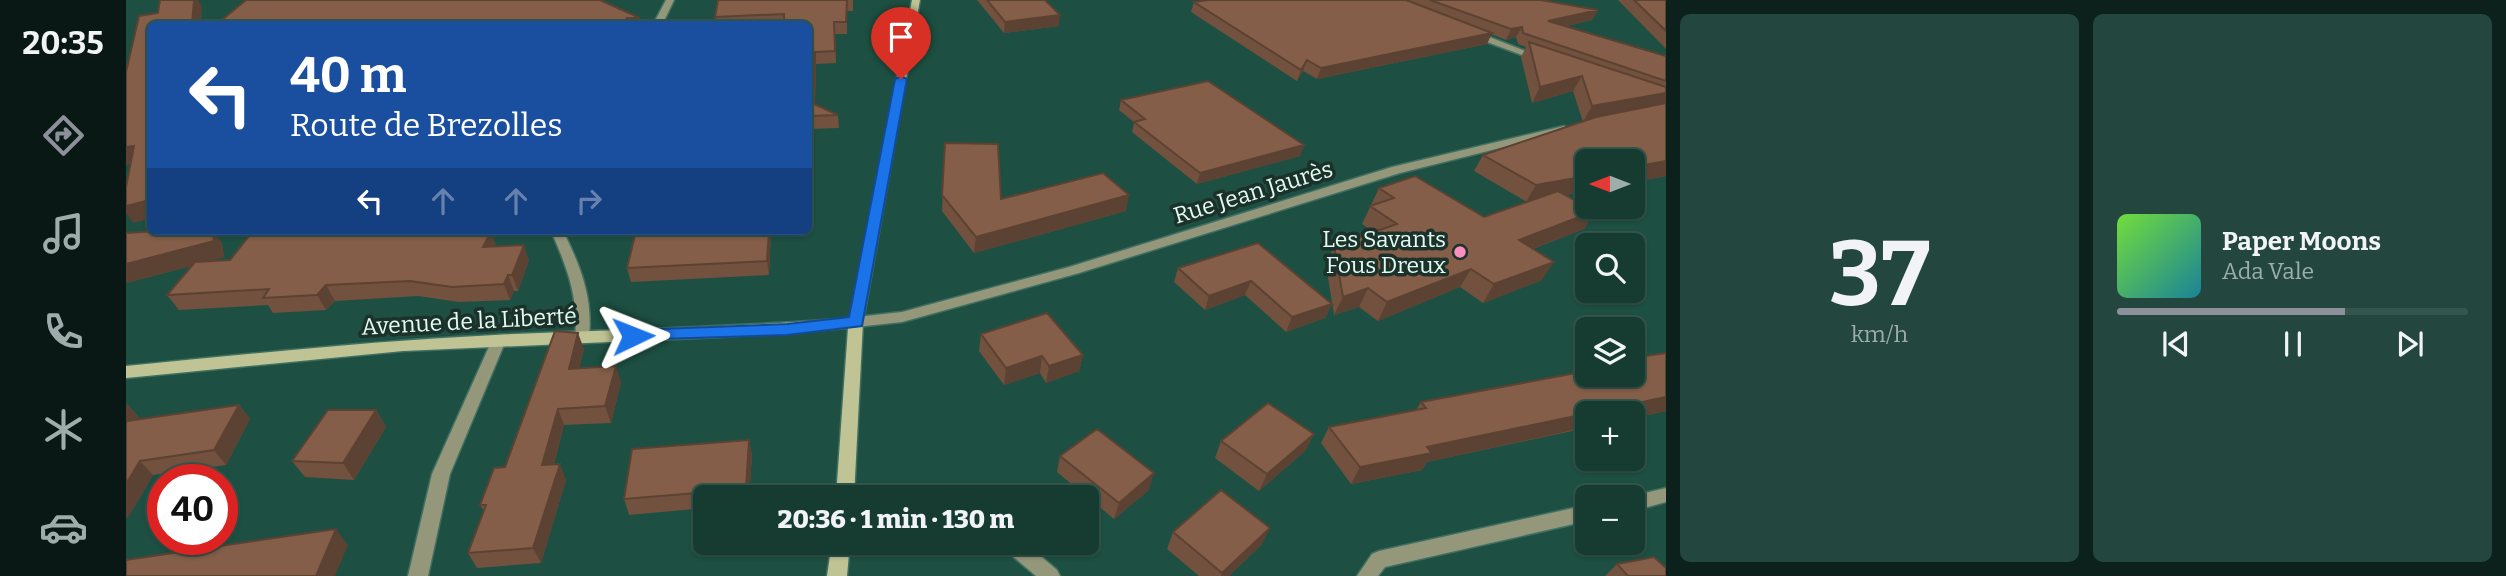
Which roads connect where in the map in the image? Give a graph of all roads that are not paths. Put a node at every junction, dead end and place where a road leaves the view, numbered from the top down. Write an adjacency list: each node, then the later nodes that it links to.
1 (670, 0): 3 (street)
2 (916, 0): 8 (main road)
3 (660, 21)
4 (1459, 29): 5 (street)
5 (1557, 64)
6 (1578, 126): 8 (street, Rue Jean Jaurès)
7 (559, 235): 9 (street)
8 (856, 322): 9 (main road, Avenue de la Liberté); 12 (main road)
9 (582, 338): 10 (main road, Avenue de la Liberté)
10 (499, 340): 11 (main road, Avenue de la Liberté); 18 (street)
11 (126, 372)
12 (846, 485)
13 (1666, 495): 14 (street)
14 (1645, 500)
15 (1575, 516): 21 (street)
16 (840, 555): 19 (main road)
17 (1025, 555): 20 (street)
18 (418, 576)
19 (838, 576)
20 (1050, 576)
21 (1367, 576)

